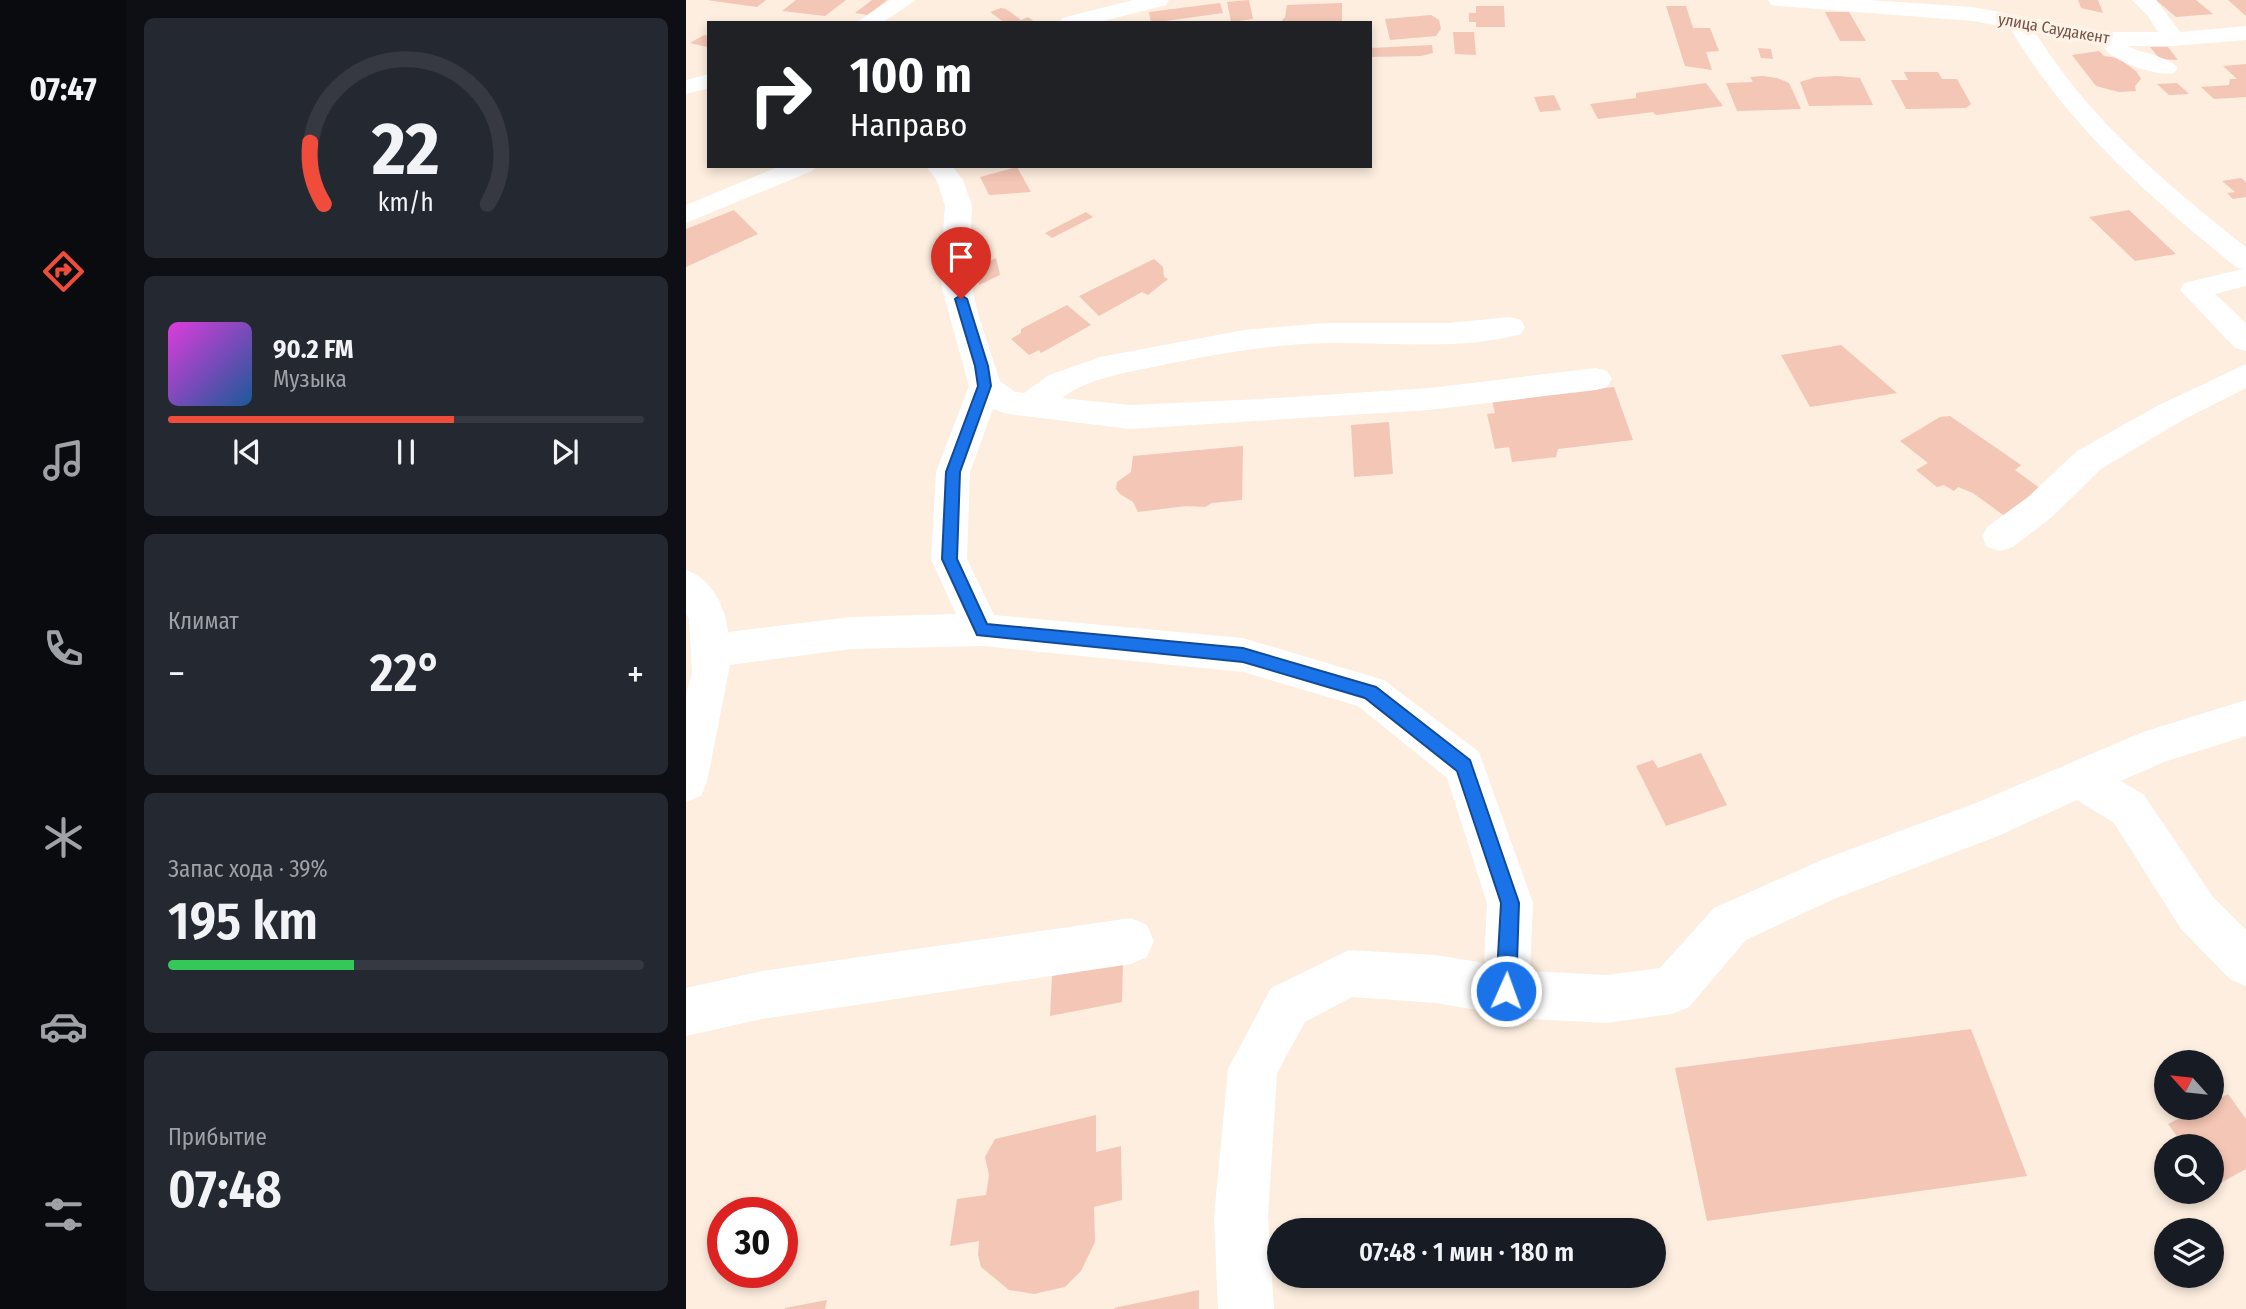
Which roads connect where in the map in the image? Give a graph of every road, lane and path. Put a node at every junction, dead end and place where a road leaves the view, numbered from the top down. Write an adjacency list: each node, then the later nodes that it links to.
1 (905, 0): 7 (street)
2 (916, 0): 8 (street)
3 (1158, 0): 6 (street)
4 (1779, 0): 10 (street, улица Саудакент)
5 (2143, 0): 13 (street)
6 (1119, 16): 9 (street)
7 (869, 21)
8 (897, 21)
9 (1084, 21)
10 (2018, 22): 12 (street, улица Саудакент); 20 (street)
11 (2246, 33): 13 (street, улица Саудакент)
12 (2107, 39): 13 (street, улица Саудакент); 14 (street)
13 (2173, 39)
14 (2166, 68)
15 (707, 82): 16 (street)
16 (686, 87)
17 (798, 168): 19 (street)
18 (941, 168): 26 (street)
19 (686, 215)
20 (2246, 261)
21 (2246, 277): 23 (street)
22 (1510, 327): 27 (street)
23 (2246, 341)
24 (2246, 375): 28 (street)
25 (1597, 379): 27 (street)
26 (985, 386): 27 (street); 30 (street)
27 (1029, 406)
28 (2000, 537)
29 (686, 585): 31 (street)
30 (982, 630): 31 (street); 37 (street)
31 (710, 651): 34 (street)
32 (2246, 718): 33 (street)
33 (2079, 778): 36 (street); 37 (street)
34 (686, 782)
35 (1131, 941): 38 (street)
36 (2246, 963)
37 (1506, 991): 39 (street)
38 (686, 1012)
39 (1246, 1309)

